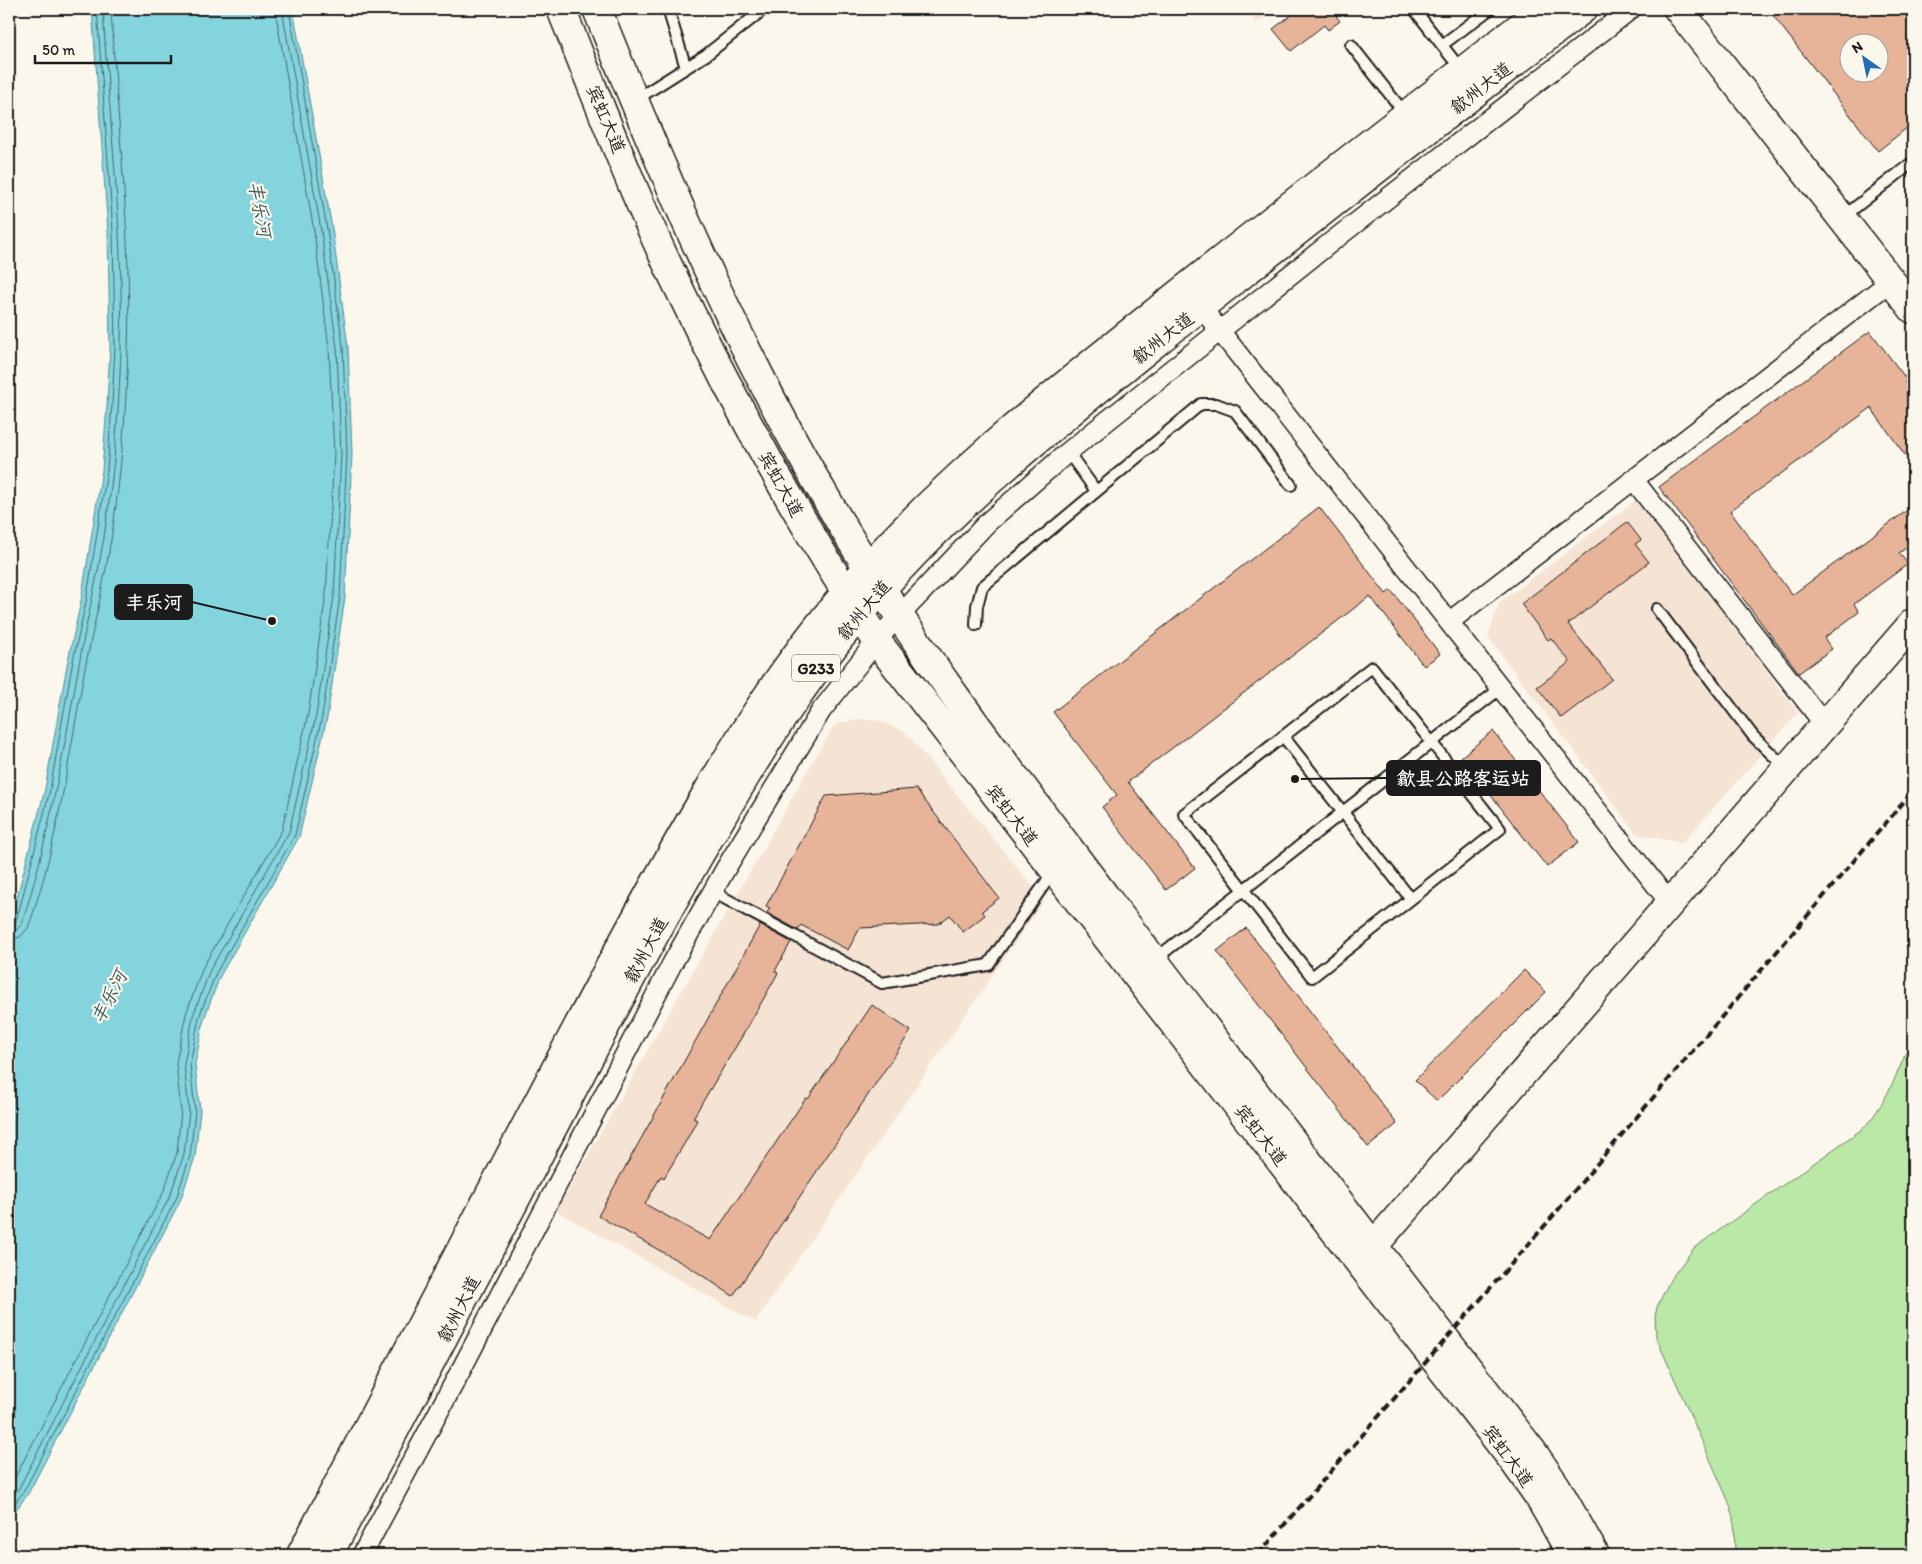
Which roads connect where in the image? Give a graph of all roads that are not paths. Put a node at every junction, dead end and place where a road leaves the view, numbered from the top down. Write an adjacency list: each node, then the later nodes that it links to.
1 (561, 9): 28 (main road, 宾虹大道)
2 (597, 9): 15 (main road, 宾虹大道)
3 (668, 9): 13 (lane)
4 (764, 9): 13 (lane)
5 (1414, 9): 11 (lane)
6 (1490, 9): 11 (lane)
7 (1542, 9): 14 (main road, 歙州大道 / G233)
8 (1583, 9): 20 (main road, 歙州大道 / G233)
9 (1631, 9): 22 (street)
10 (1678, 9): 18 (main road)
11 (1442, 44): 14 (lane)
12 (1351, 45): 16 (lane)
13 (686, 68): 15 (lane)
14 (1462, 72): 16 (main road, 歙州大道 / G233)
15 (634, 101): 27 (main road, 宾虹大道)
16 (1406, 115): 27 (main road, 歙州大道 / G233)
17 (1913, 162): 18 (lane)
18 (1842, 218): 19 (main road)
19 (1891, 281): 21 (main road); 24 (street)
20 (1201, 307): 22 (street); 27 (main road, 歙州大道 / G233)
21 (1913, 309)
22 (1220, 330): 23 (street); 31 (street)
23 (1068, 452): 26 (lane); 30 (street)
24 (1633, 479): 31 (street); 36 (street)
25 (1291, 485): 26 (lane)
26 (1096, 491): 33 (lane)
27 (875, 578): 28 (main road, 歙州大道 / G233); 30 (main road, 宾虹大道)
28 (852, 604): 34 (main road, 宾虹大道); 48 (main road, 歙州大道 / G233); 49 (main road, 歙州大道 / G233)
29 (1656, 608): 39 (lane)
30 (899, 615): 34 (street); 46 (main road, 宾虹大道)
31 (1449, 622): 35 (street)
32 (1913, 623): 36 (main road)
33 (976, 625)
34 (876, 641): 41 (main road, 宾虹大道); 43 (street)
35 (1501, 688): 38 (lane); 45 (street)
36 (1824, 724): 39 (main road)
37 (1283, 736): 38 (lane); 40 (lane); 42 (lane)
38 (1431, 743): 40 (lane); 44 (lane)
39 (1786, 768): 45 (main road)
40 (1343, 812): 42 (lane); 44 (lane)
41 (1055, 869): 43 (lane); 47 (main road, 宾虹大道)
42 (1244, 890): 44 (lane); 46 (lane)
43 (713, 892): 50 (street)
44 (1411, 899)
45 (1670, 903): 47 (main road)
46 (1153, 960): 47 (main road, 宾虹大道)
47 (1366, 1254): 51 (main road, 宾虹大道); 52 (main road, 宾虹大道)
48 (301, 1555)
49 (328, 1555)
50 (362, 1555)
51 (1572, 1555)
52 (1596, 1555)

